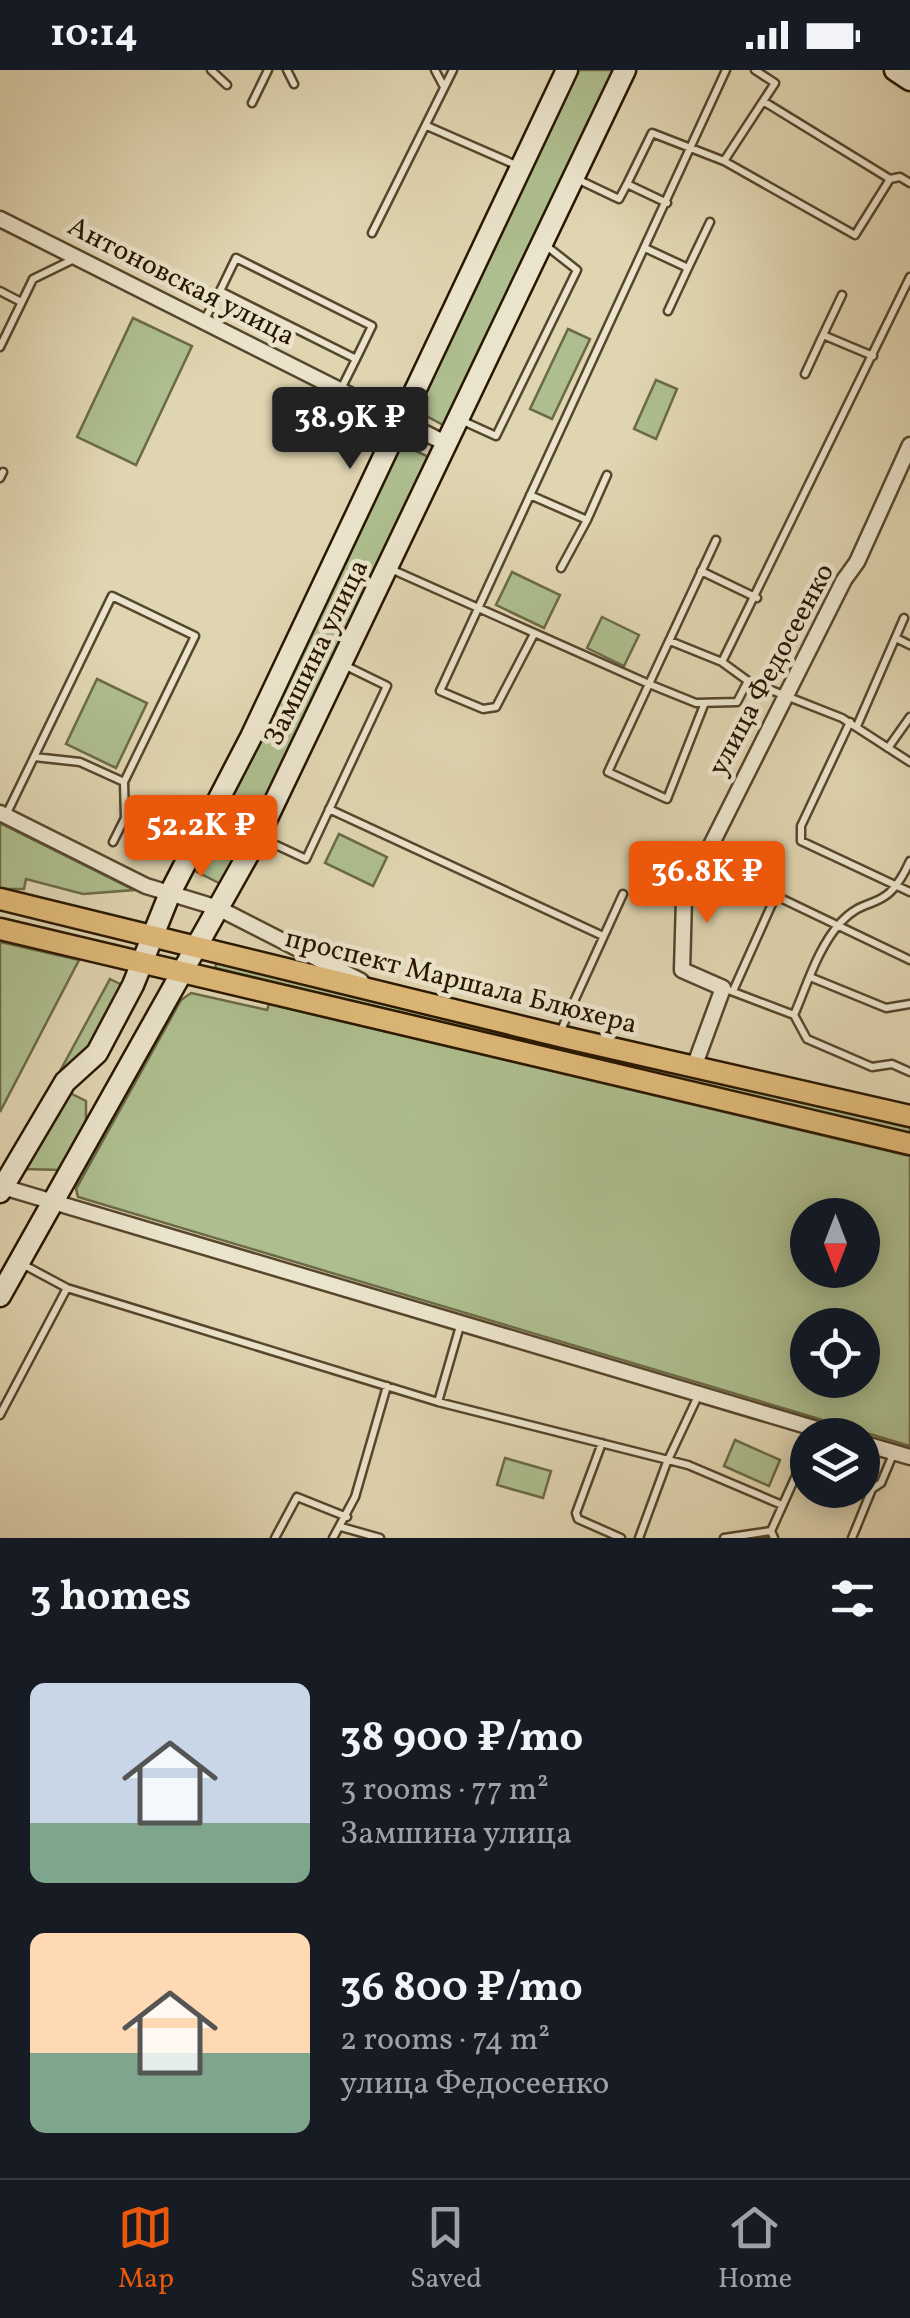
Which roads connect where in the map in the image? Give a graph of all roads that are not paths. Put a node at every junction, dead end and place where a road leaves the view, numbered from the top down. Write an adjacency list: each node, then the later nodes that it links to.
1 (211, 70): 13 (lane)
2 (268, 70): 16 (lane)
3 (287, 70): 12 (lane)
4 (435, 70): 14 (lane)
5 (453, 70): 14 (lane)
6 (567, 70): 20 (street, Замшина улица)
7 (625, 70): 21 (street, Замшина улица)
8 (726, 70): 18 (lane)
9 (755, 70): 15 (lane)
10 (895, 70): 11 (street)
11 (910, 80)
12 (294, 84)
13 (227, 86)
14 (444, 88): 17 (lane)
15 (763, 101): 19 (lane); 22 (lane)
16 (252, 103)
17 (426, 126): 20 (lane); 28 (lane)
18 (692, 149): 19 (lane); 24 (lane); 25 (lane)
19 (724, 161): 22 (lane)
20 (522, 167): 49 (street, Замшина улица)
21 (574, 177): 24 (lane); 29 (street, Замшина улица)
22 (890, 179): 23 (lane)
23 (910, 182)
24 (627, 184): 25 (lane)
25 (667, 203): 30 (lane)
26 (0, 219): 31 (street, Антоновская улица)
27 (710, 222): 32 (lane)
28 (372, 232)
29 (542, 243): 48 (street, Замшина улица); 48 (lane)
30 (645, 248): 32 (lane); 53 (lane)
31 (76, 258): 39 (lane); 41 (street, Антоновская улица)
32 (688, 268): 40 (lane)
33 (910, 276): 37 (lane)
34 (0, 291): 39 (lane)
35 (220, 291): 41 (lane); 45 (lane); 45 (lane)
36 (842, 295): 42 (lane)
37 (902, 295): 38 (lane); 44 (lane)
38 (910, 299)
39 (22, 302): 43 (lane)
40 (668, 311)
41 (204, 322): 47 (street, Антоновская улица)
42 (823, 334): 44 (lane); 46 (lane)
43 (0, 347)
44 (873, 356): 59 (lane)
45 (356, 359): 47 (lane)
46 (804, 374)
47 (340, 390): 49 (street, Антоновская улица)
48 (459, 420): 50 (street, Замшина улица)
49 (402, 421): 50 (street, Антоновская улица); 86 (street, Замшина улица)
50 (447, 444): 56 (street, Замшина улица)
51 (910, 445): 70 (street, улица Федосеенко)
52 (607, 474): 54 (lane)
53 (530, 495): 54 (lane); 60 (lane)
54 (586, 520): 57 (lane)
55 (716, 540): 58 (lane)
56 (389, 568): 60 (lane); 67 (street, Замшина улица)
57 (561, 568)
58 (701, 571): 59 (lane); 64 (lane)
59 (757, 598): 66 (lane)
60 (478, 609): 62 (lane); 62 (lane)
61 (904, 618): 63 (lane)
62 (534, 634): 69 (lane)
63 (896, 638): 65 (lane); 73 (lane)
64 (670, 641): 66 (lane); 69 (lane)
65 (910, 645)
66 (722, 662): 68 (lane)
67 (343, 664): 78 (lane); 80 (street, Замшина улица)
68 (748, 681): 70 (lane); 71 (lane)
69 (649, 684): 71 (lane); 71 (lane)
70 (786, 694): 73 (lane); 82 (street, улица Федосеенко)
71 (704, 704)
72 (910, 717): 74 (lane)
73 (854, 724): 74 (lane); 84 (lane)
74 (888, 748): 76 (lane)
75 (34, 757): 77 (lane); 77 (lane); 79 (lane)
76 (910, 762)
77 (124, 782): 81 (lane)
78 (328, 809): 80 (lane); 94 (lane)
79 (2, 815): 86 (street)
80 (258, 837): 90 (street, Замшина улица)
81 (113, 842)
82 (702, 861): 88 (lane); 100 (street, улица Федосеенко)
83 (910, 861): 84 (lane)
84 (898, 886): 85 (lane); 91 (lane)
85 (910, 892)
86 (170, 893): 90 (street); 93 (street, Замшина улица)
87 (623, 894): 94 (lane)
88 (776, 895): 91 (lane); 100 (lane)
89 (0, 898): 93 (main road, проспект Маршала Блюхера)
90 (218, 908): 95 (street, Замшина улица); 101 (street)
91 (838, 926): 96 (lane); 99 (lane)
92 (0, 929): 97 (main road, проспект Маршала Блюхера)
93 (152, 934): 95 (main road, проспект Маршала Блюхера); 97 (street, Замшина улица)
94 (603, 936): 104 (lane)
95 (198, 945): 98 (street, Замшина улица); 101 (main road, проспект Маршала Блюхера)
96 (910, 960)
97 (143, 962): 98 (main road, проспект Маршала Блюхера); 109 (street, Замшина улица)
98 (184, 972): 108 (main road, проспект Маршала Блюхера); 110 (street, Замшина улица)
99 (810, 977): 102 (lane); 103 (lane)
100 (728, 989): 103 (lane); 105 (street)
101 (382, 992): 104 (main road, проспект Маршала Блюхера)
102 (910, 1004)
103 (794, 1016): 106 (lane)
104 (559, 1036): 105 (main road, проспект Маршала Блюхера)
105 (694, 1067): 107 (main road, проспект Маршала Блюхера)
106 (910, 1072)
107 (910, 1116)
108 (910, 1144)
109 (2, 1190): 110 (street)
110 (52, 1204): 111 (street, Замшина улица); 114 (street)
111 (19, 1262): 112 (lane); 113 (street, Замшина улица)
112 (67, 1288): 115 (lane); 118 (lane)
113 (0, 1296)
114 (460, 1324): 116 (street); 117 (lane)
115 (386, 1386): 117 (lane); 127 (lane)
116 (698, 1394): 119 (street); 124 (lane)
117 (438, 1402): 120 (lane)
118 (0, 1415)
119 (790, 1424)
120 (602, 1444): 124 (lane); 134 (lane)
121 (880, 1448): 122 (street)
122 (894, 1452): 123 (street); 137 (lane)
123 (910, 1456)
124 (666, 1462): 126 (lane); 135 (lane)
125 (790, 1488): 126 (lane)
126 (782, 1505): 129 (lane)
127 (346, 1517): 128 (lane); 130 (lane)
128 (341, 1527): 131 (lane); 132 (lane); 133 (lane)
129 (772, 1534): 136 (lane)
130 (275, 1538)
131 (333, 1538)
132 (346, 1538)
133 (380, 1538)
134 (621, 1538)
135 (639, 1538)
136 (724, 1538)
137 (852, 1538)

